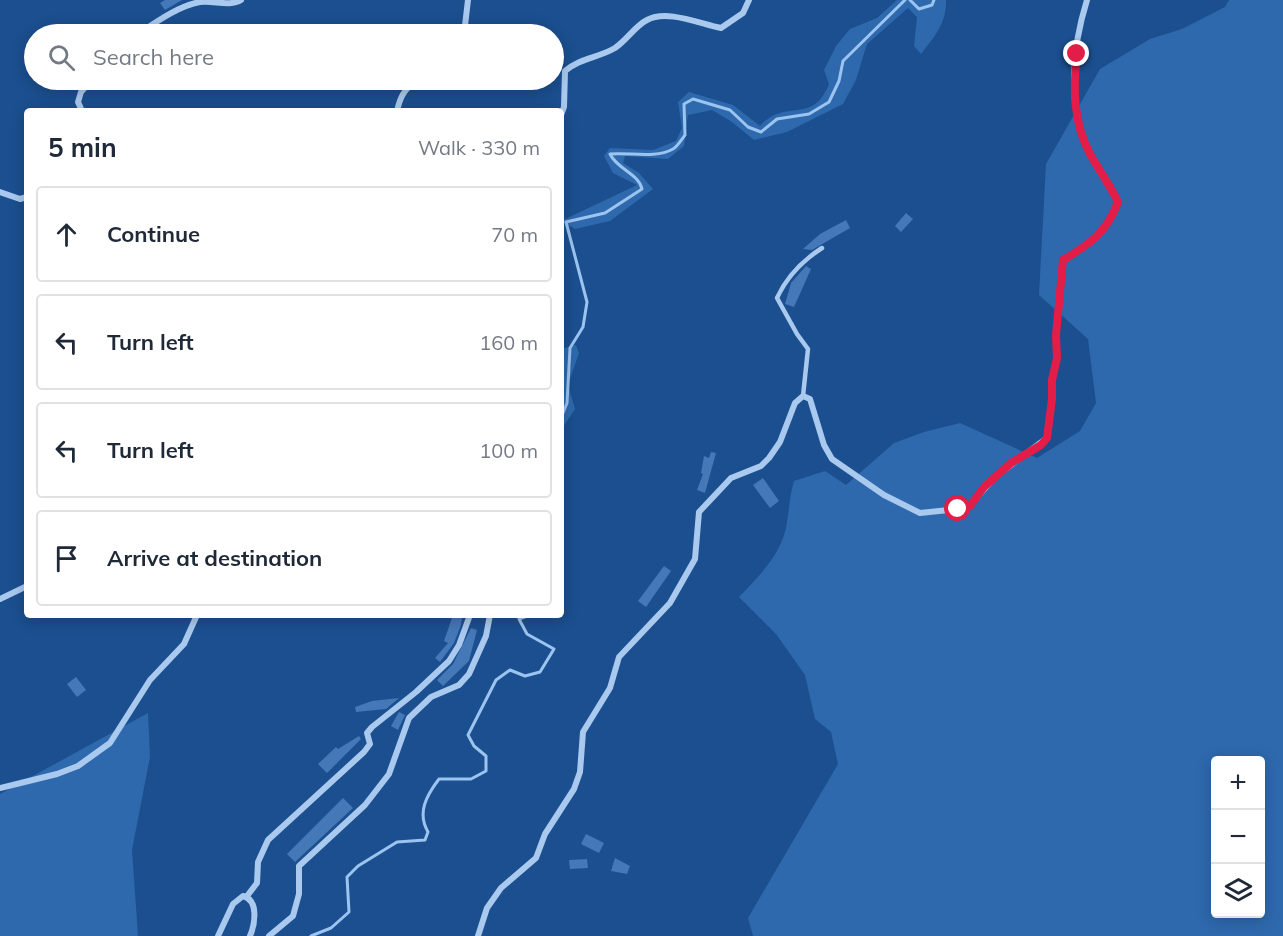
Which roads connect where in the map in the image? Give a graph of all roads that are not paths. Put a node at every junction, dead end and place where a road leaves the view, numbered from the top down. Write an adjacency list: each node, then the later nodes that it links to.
1 (241, 0): 5 (street)
2 (468, 0): 6 (street)
3 (749, 0): 11 (street)
4 (1087, 0): 15 (street)
5 (155, 24)
6 (465, 24)
7 (83, 90): 9 (street)
8 (405, 90): 10 (street)
9 (81, 108)
10 (398, 108)
11 (564, 108)
12 (0, 192): 13 (street)
13 (24, 198)
14 (822, 248): 15 (lane)
15 (803, 396): 26 (street)
16 (24, 587): 17 (street)
17 (0, 599)
18 (196, 618): 21 (street)
19 (467, 618): 22 (street)
20 (489, 618): 25 (street)
21 (0, 788)
22 (247, 896): 23 (street); 24 (street)
23 (218, 936)
24 (250, 936)
25 (269, 936)
26 (478, 936)

